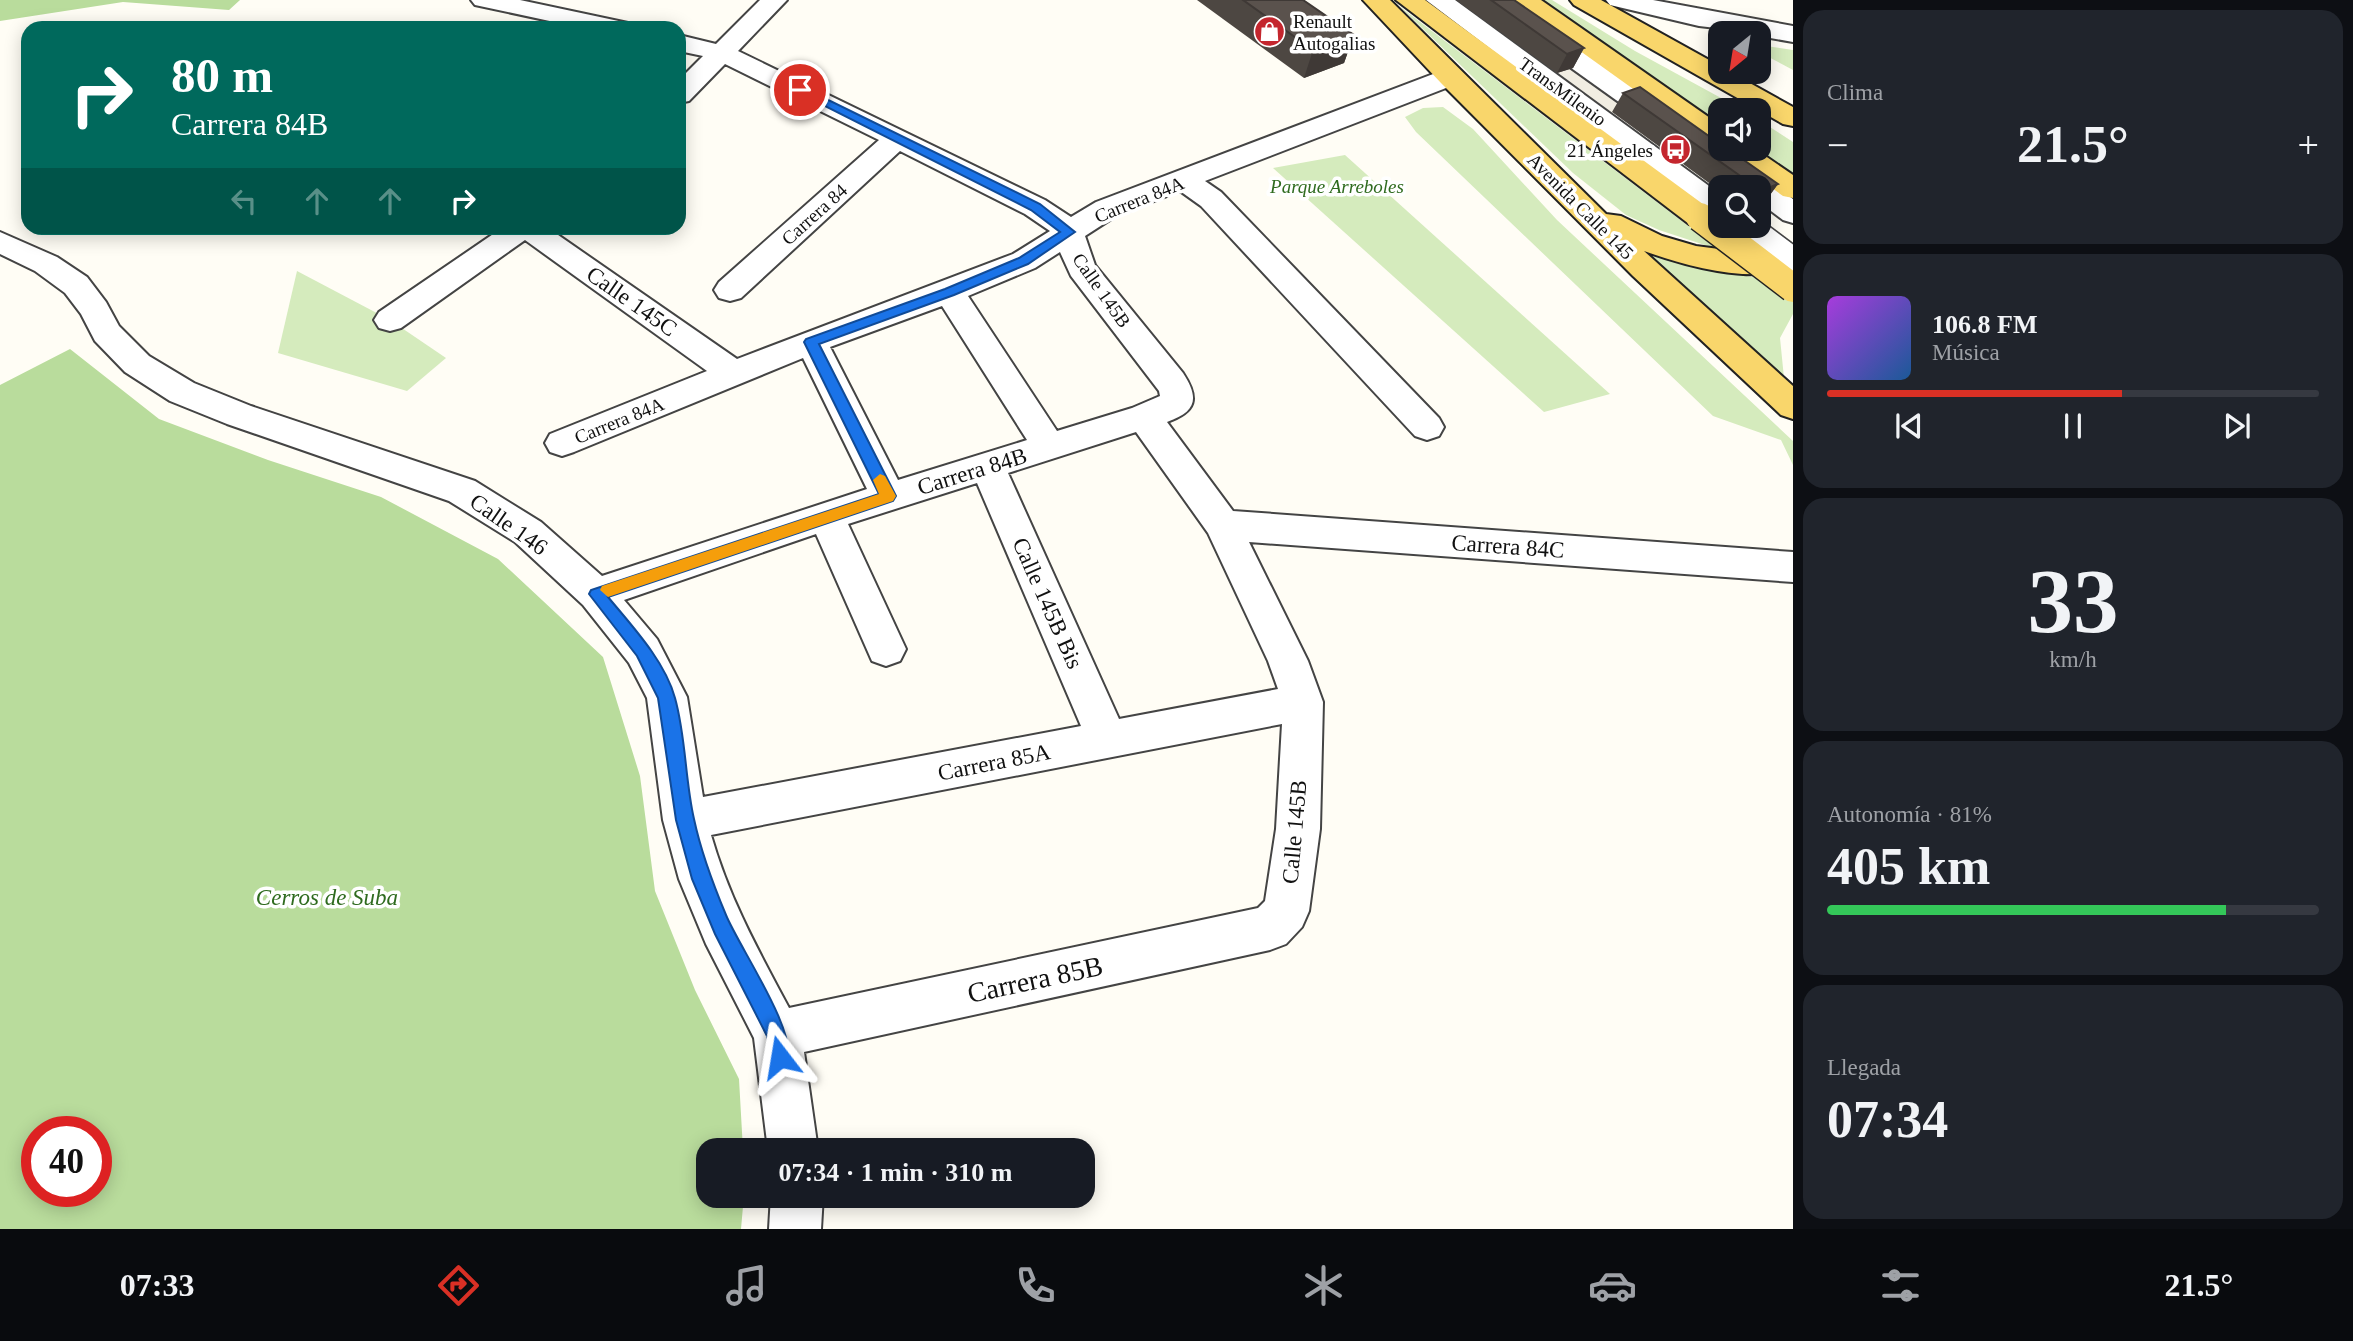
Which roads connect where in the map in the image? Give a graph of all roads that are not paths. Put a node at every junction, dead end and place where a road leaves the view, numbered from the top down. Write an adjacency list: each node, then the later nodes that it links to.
1 (484, 0): 11 (street)
2 (774, 0): 14 (street)
3 (1376, 0): 16 (main road, Avenida Calle 145)
4 (1409, 0): 26 (main road)
5 (1439, 0): 25 (street, TransMilenio)
6 (1492, 0): 24 (street, TransMilenio)
7 (1524, 0): 19 (main road)
8 (1583, 0): 15 (main road)
9 (1619, 0): 10 (street)
10 (1699, 18): 12 (street); 15 (street)
11 (585, 21)
12 (1793, 34)
13 (686, 45): 14 (street, Calle 145B)
14 (722, 53): 17 (street); 20 (street, Calle 145B)
15 (1688, 61): 18 (main road)
16 (1450, 77): 22 (street, Carrera 84A); 23 (main road, Avenida Calle 145)
17 (686, 88)
18 (1793, 120)
19 (1708, 130)
20 (898, 138): 27 (street, Calle 145B); 35 (street, Carrera 84)
21 (1746, 161): 24 (main road)
22 (1185, 181): 27 (street, Carrera 84A); 43 (street)
23 (1569, 193): 33 (main road); 41 (main road, Avenida Calle 145)
24 (1775, 195)
25 (1708, 210)
26 (1708, 211)
27 (1068, 232): 36 (street, Carrera 84A); 40 (street, Calle 145B)
28 (512, 235): 37 (street)
29 (538, 235): 39 (street, Calle 145C)
30 (1738, 238): 34 (main road, bridge)
31 (1761, 238): 33 (street, bridge)
32 (0, 242): 51 (street, Calle 146)
33 (1793, 261)
34 (1793, 288)
35 (730, 290)
36 (949, 292): 38 (street, Carrera 84A); 45 (street)
37 (390, 320)
38 (811, 342): 39 (street, Carrera 84A); 47 (street)
39 (735, 374): 44 (street, Carrera 84A)
40 (1177, 391): 42 (street, Carrera 84B)
41 (1793, 406)
42 (1144, 417): 45 (street, Carrera 84B); 49 (street, Calle 145B)
43 (1427, 427)
44 (562, 443)
45 (1049, 447): 46 (street, Carrera 84B)
46 (987, 466): 47 (street, Carrera 84B); 54 (street, Calle 145B Bis)
47 (888, 496): 48 (street, Carrera 84B)
48 (826, 516): 51 (street, Carrera 84B); 52 (street)
49 (1223, 524): 50 (street, Carrera 84C); 53 (street, Calle 145B)
50 (1793, 567)
51 (596, 594): 55 (street, Calle 146)
52 (886, 649)
53 (1303, 702): 54 (street, Carrera 85A); 56 (street, Calle 145B)
54 (1108, 741): 55 (street, Carrera 85A)
55 (685, 820): 57 (street, Calle 146)
56 (1286, 911): 57 (street, Carrera 85B)
57 (777, 1034): 58 (street, Calle 146)
58 (791, 1138)
59 (796, 1208): 60 (street)
60 (795, 1229)

